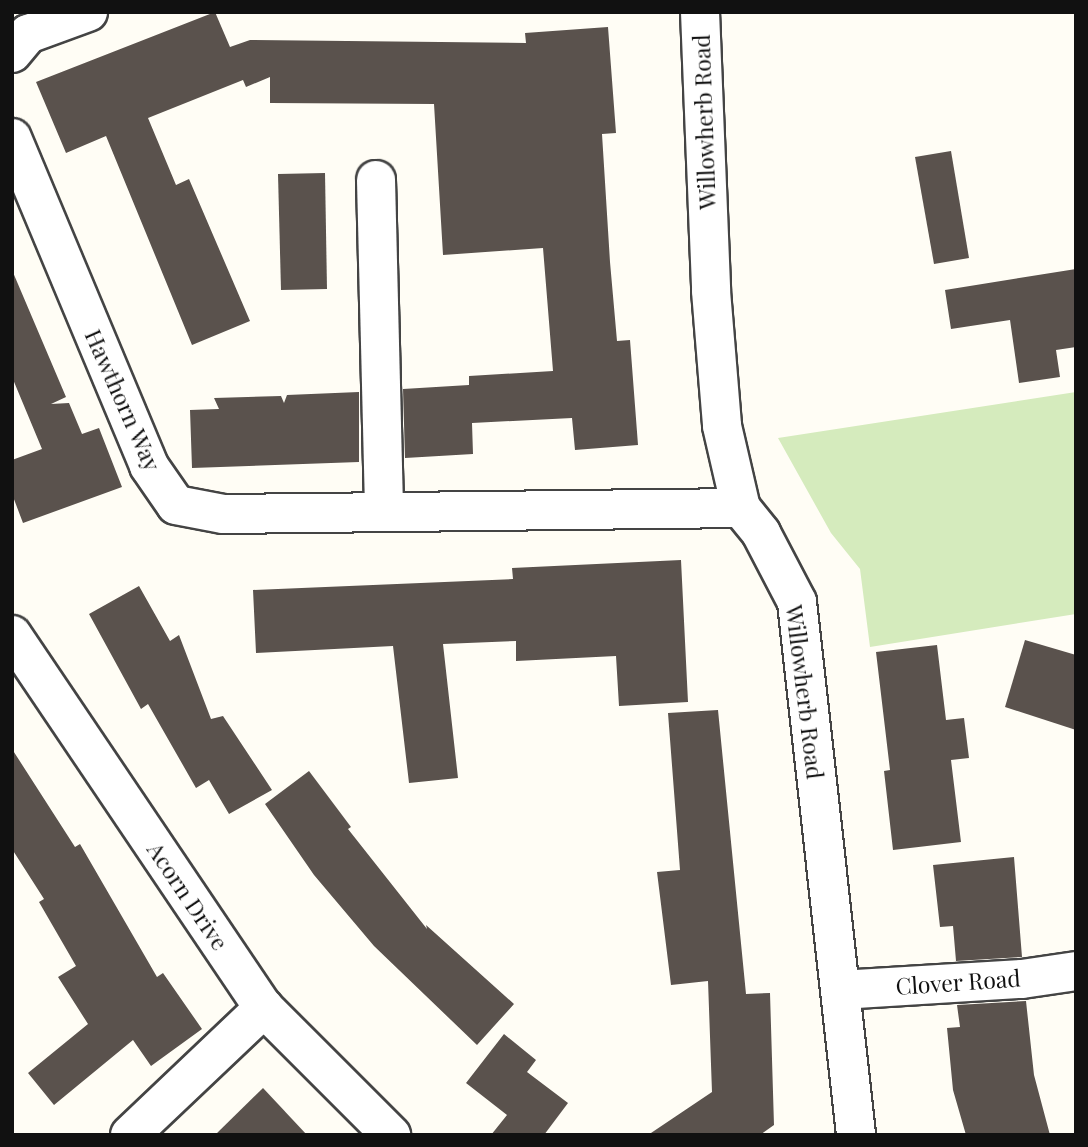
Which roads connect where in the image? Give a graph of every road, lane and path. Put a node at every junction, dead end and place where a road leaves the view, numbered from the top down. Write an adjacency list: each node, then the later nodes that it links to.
1 (88, 12): 3 (street)
2 (700, 12): 6 (street, Willowherb Road)
3 (12, 53)
4 (12, 138): 7 (street, Hawthorn Way)
5 (376, 180): 7 (street)
6 (741, 508): 7 (street, Hawthorn Way); 10 (street, Willowherb Road)
7 (384, 512)
8 (12, 635): 11 (street, Acorn Drive)
9 (1076, 971): 10 (street, Clover Road)
10 (840, 990): 14 (street, Willowherb Road)
11 (264, 1009): 12 (street); 13 (street, Acorn Drive)
12 (130, 1135)
13 (391, 1135)
14 (856, 1135)

